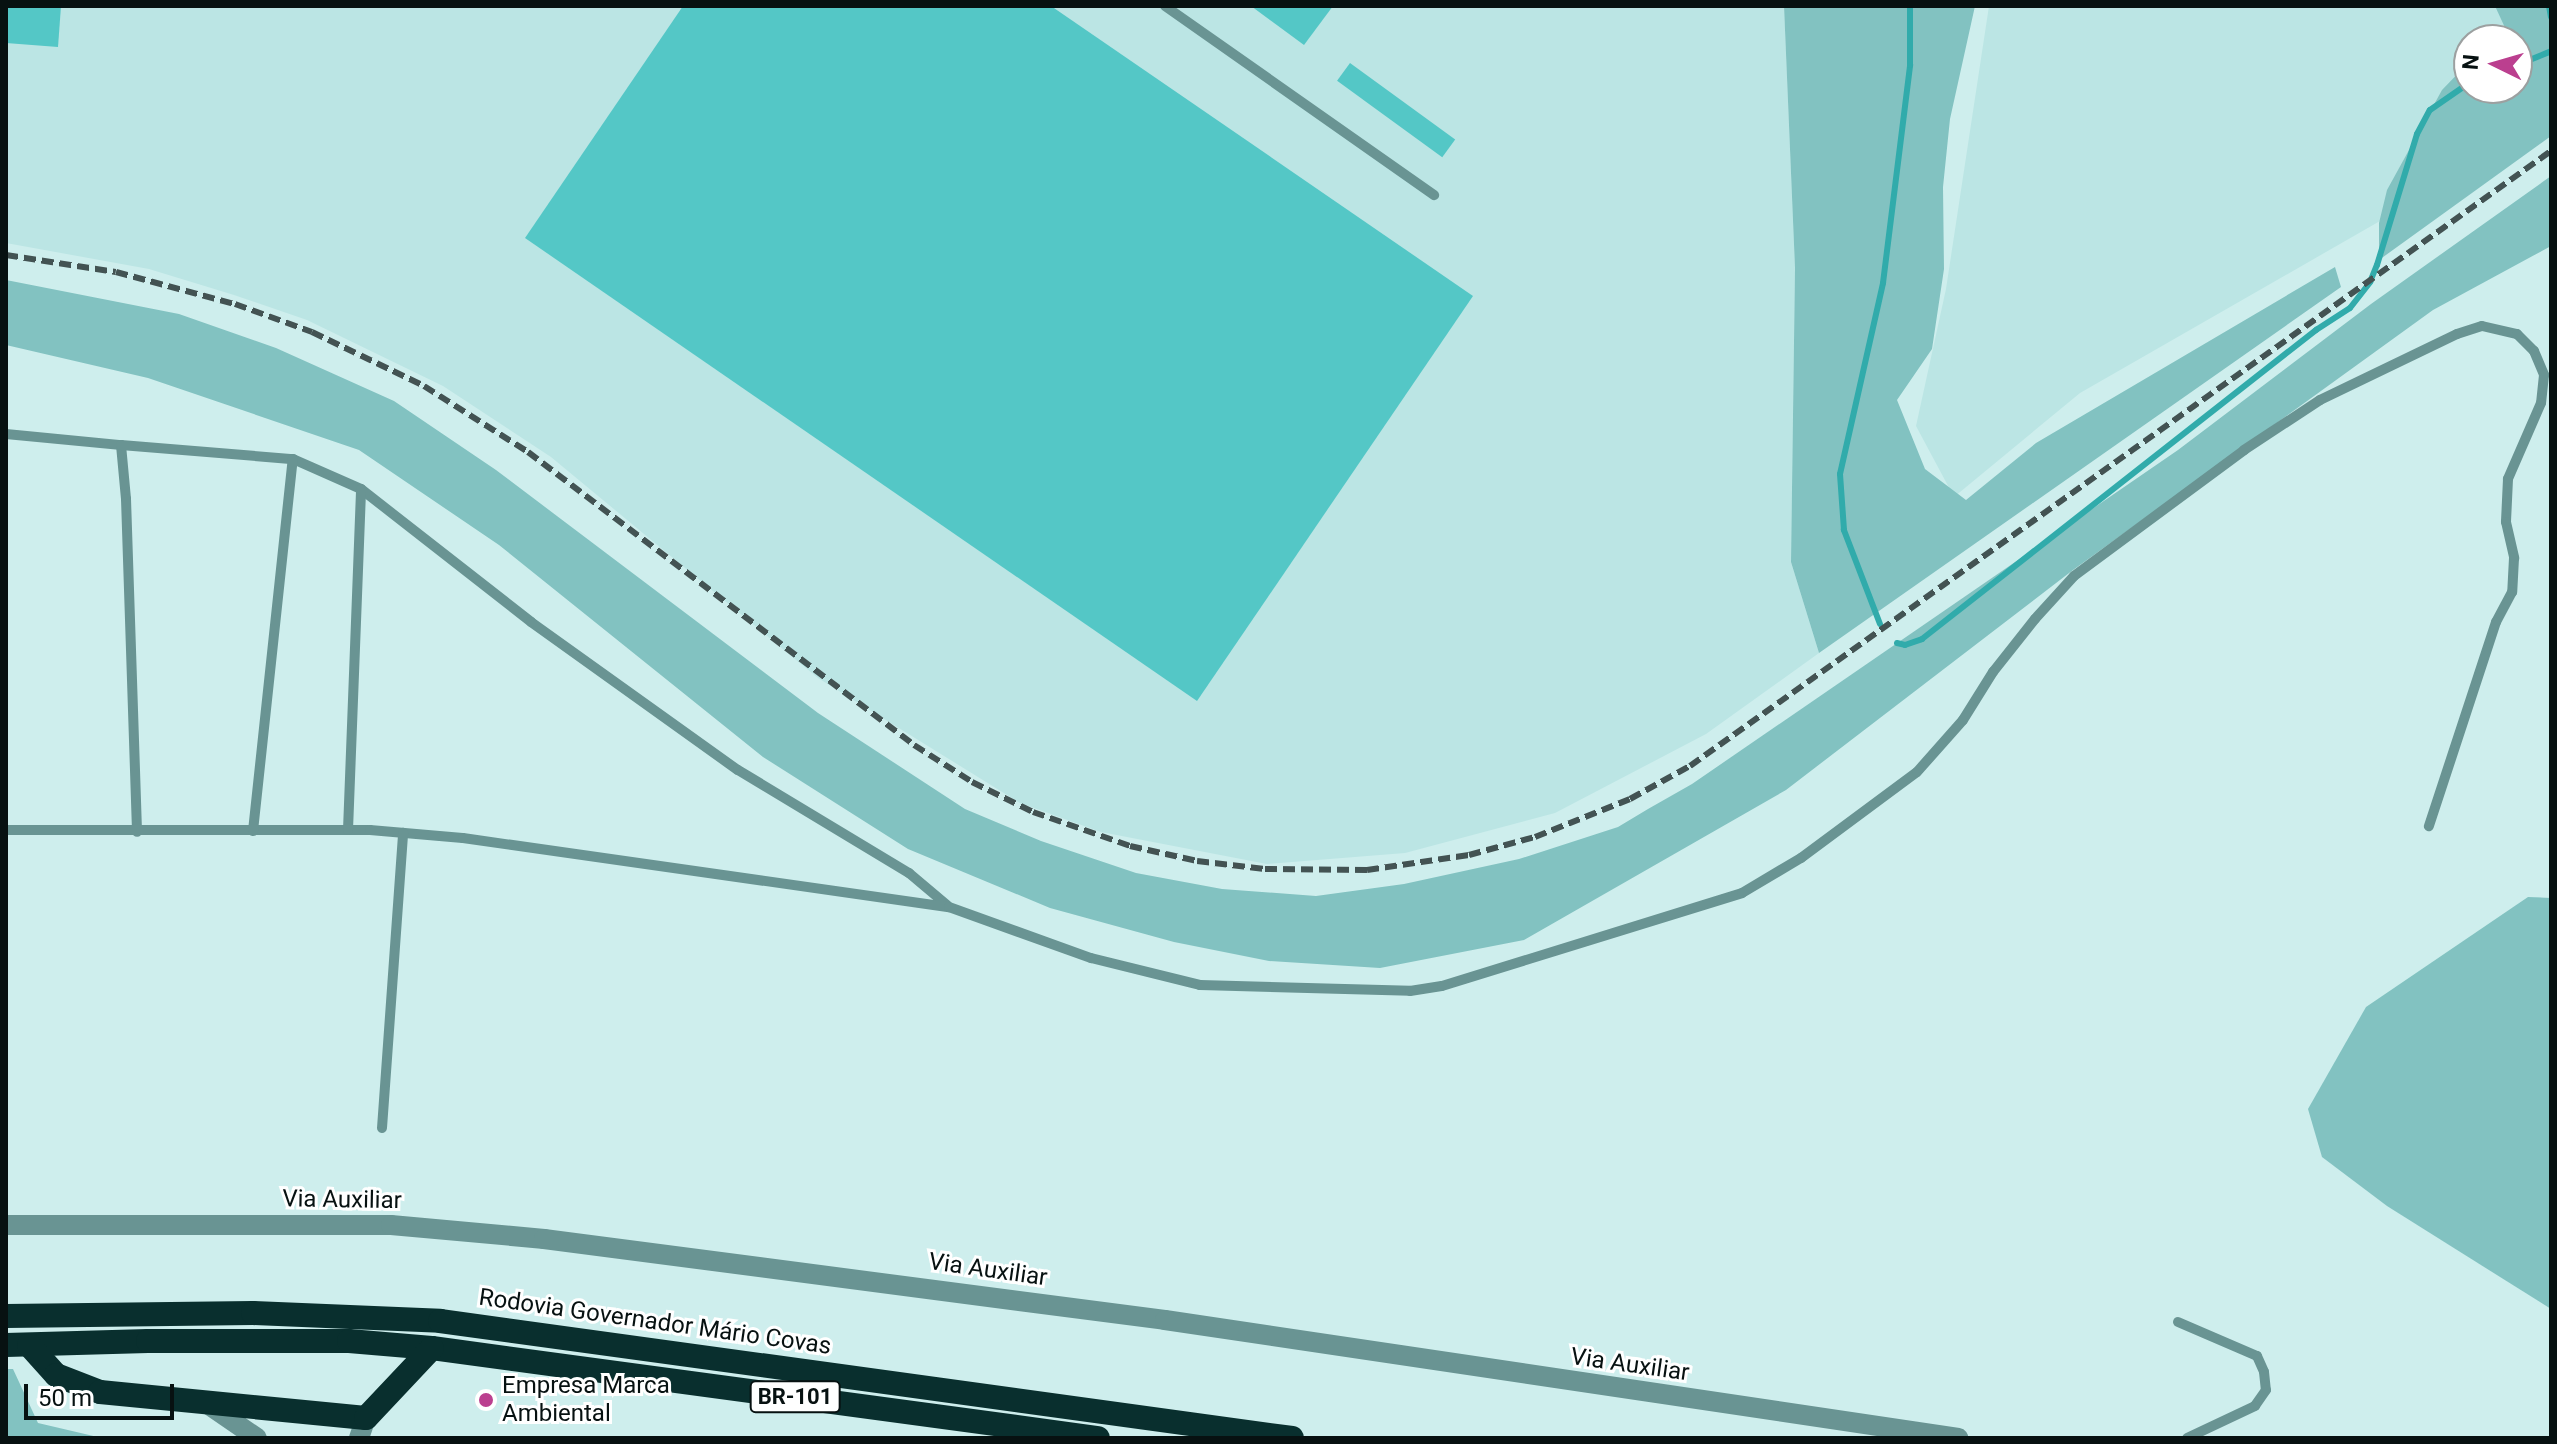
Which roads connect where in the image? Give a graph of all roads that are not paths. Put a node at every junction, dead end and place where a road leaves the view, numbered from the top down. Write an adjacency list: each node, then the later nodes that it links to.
1 (1165, 6): 2 (lane)
2 (1434, 195)
3 (6, 434): 4 (lane)
4 (121, 445): 5 (lane); 11 (lane)
5 (293, 459): 6 (lane); 10 (lane)
6 (361, 489): 9 (lane); 13 (lane)
7 (2429, 826): 13 (lane)
8 (6, 830): 11 (lane)
9 (348, 830): 10 (lane); 12 (lane)
10 (253, 831): 11 (lane)
11 (137, 832)
12 (403, 833): 13 (lane); 14 (lane)
13 (949, 907)
14 (382, 1128)
15 (6, 1225): 25 (street, Via Auxiliar)
16 (6, 1316): 24 (highway, Rodovia Governador Mário Covas / BR-101)
17 (2178, 1322): 26 (lane)
18 (17, 1345): 19 (highway, BR-101); 20 (highway)
19 (432, 1348): 21 (highway); 23 (highway, BR-101)
20 (209, 1405): 21 (highway); 22 (street)
21 (362, 1428)
22 (257, 1438)
23 (1098, 1438)
24 (1292, 1438)
25 (1958, 1438)
26 (2187, 1438)

